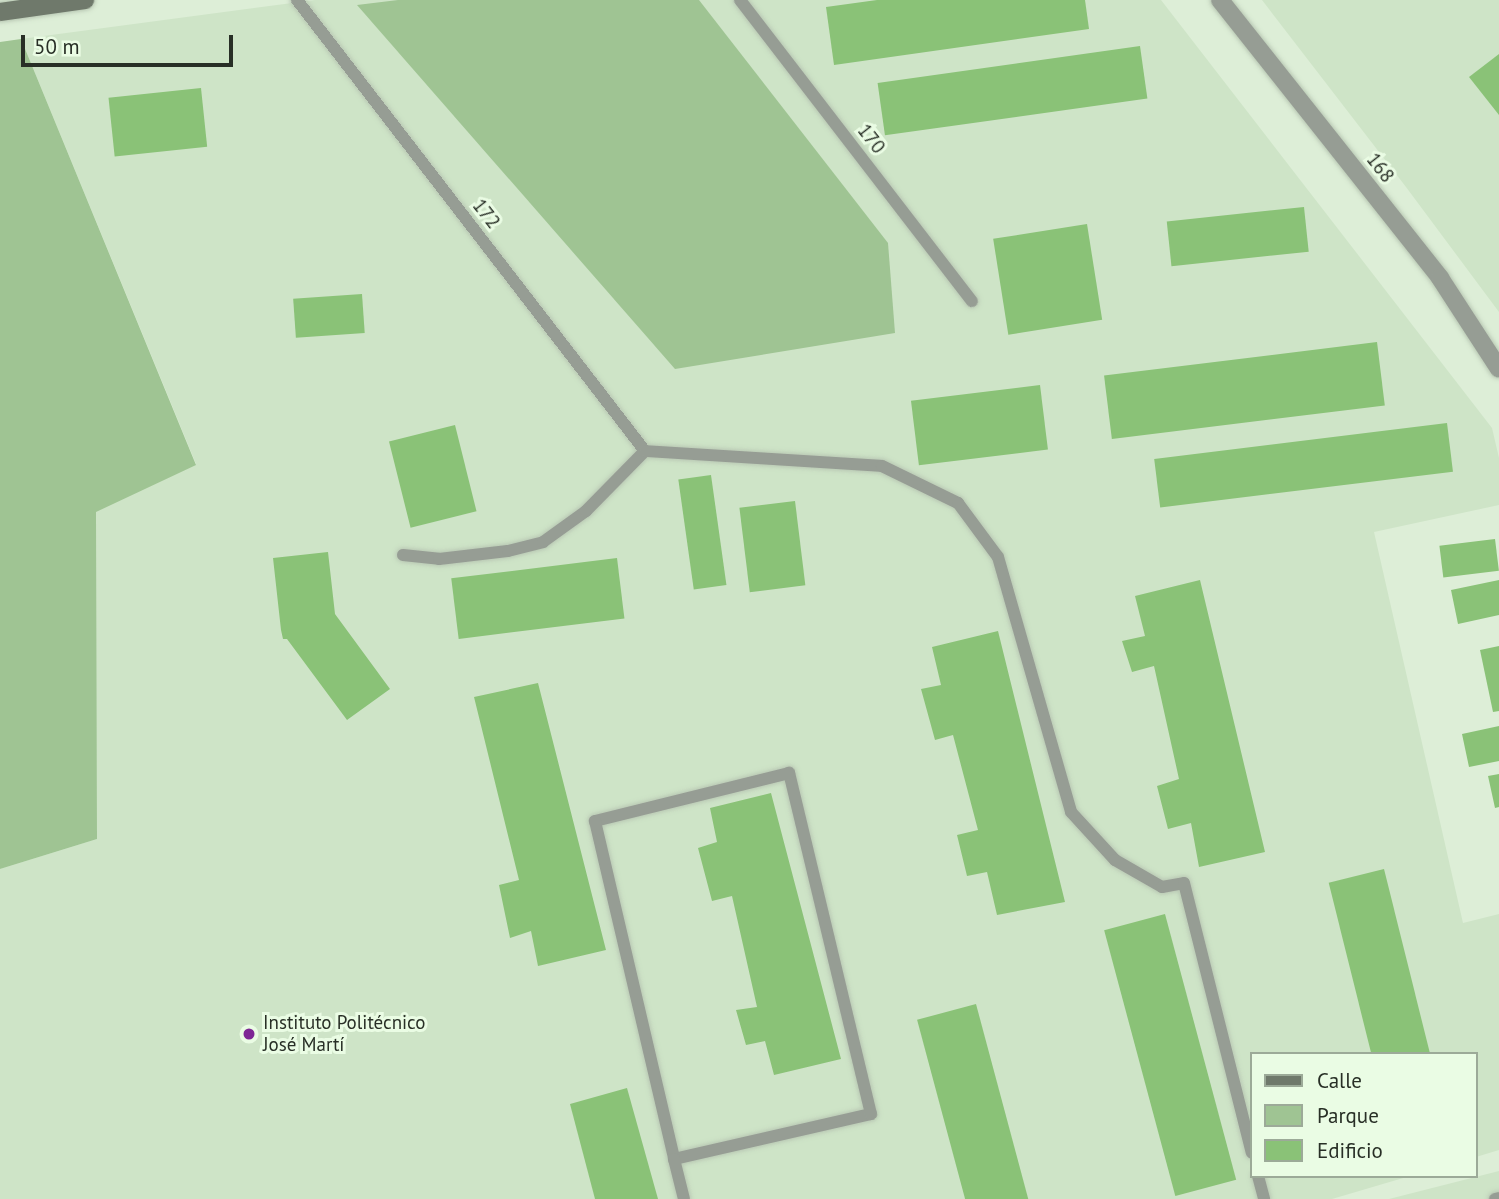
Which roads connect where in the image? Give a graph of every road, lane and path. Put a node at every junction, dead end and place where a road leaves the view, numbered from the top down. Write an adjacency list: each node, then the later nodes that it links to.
1 (85, 0): 5 (street)
2 (297, 0): 8 (lane, 172)
3 (740, 0): 6 (lane, 170)
4 (1220, 0): 7 (street, 168)
5 (0, 12)
6 (972, 301)
7 (1499, 369)
8 (645, 452): 9 (lane); 10 (lane)
9 (403, 555)
10 (1250, 1145)
11 (674, 1159): 11 (lane); 13 (lane)
12 (1259, 1178): 14 (lane)
13 (684, 1199)
14 (1264, 1199)

